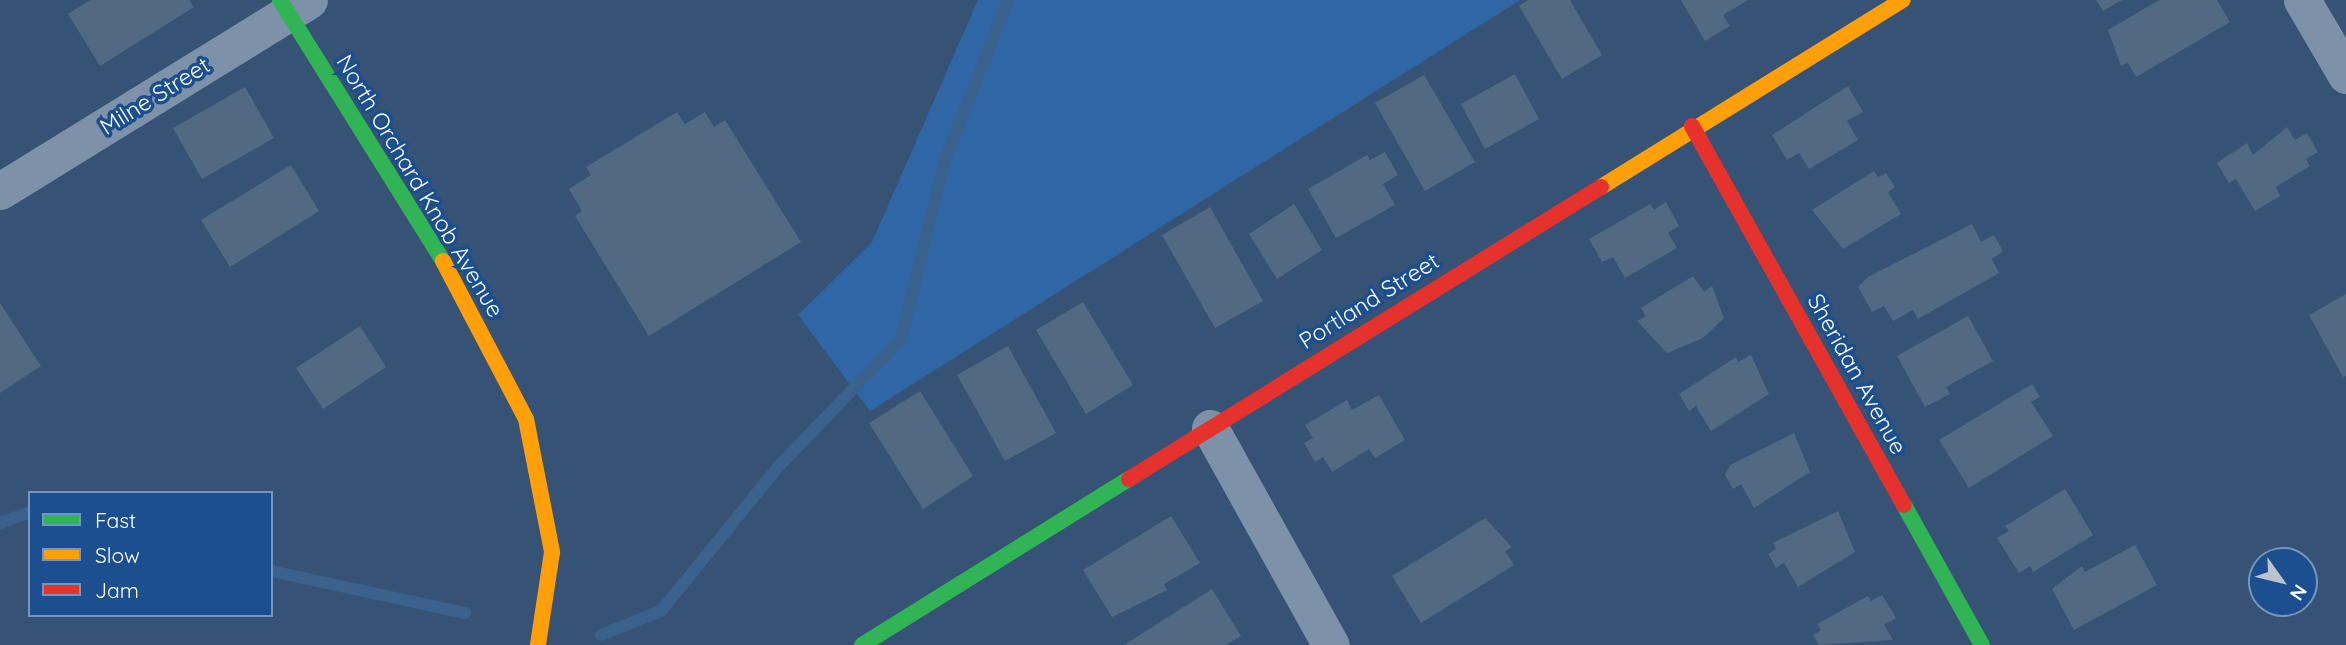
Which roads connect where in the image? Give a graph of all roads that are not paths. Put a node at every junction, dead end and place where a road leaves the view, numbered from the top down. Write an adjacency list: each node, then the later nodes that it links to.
1 (1903, 0): 5 (street, Portland Street)
2 (2302, 0): 4 (street)
3 (293, 4): 6 (street, Milne Street); 8 (street, North Orchard Knob Avenue)
4 (2346, 75)
5 (1692, 126): 7 (street, Portland Street); 11 (street, Sheridan Avenue)
6 (0, 191)
7 (1210, 428): 9 (street, Portland Street); 10 (street)
8 (538, 645)
9 (862, 645)
10 (1331, 645)
11 (1982, 645)

